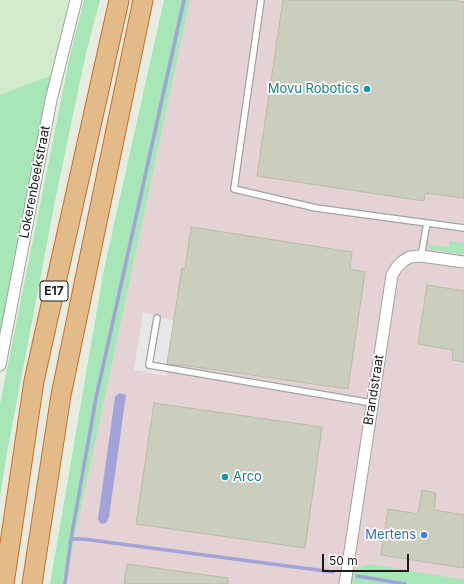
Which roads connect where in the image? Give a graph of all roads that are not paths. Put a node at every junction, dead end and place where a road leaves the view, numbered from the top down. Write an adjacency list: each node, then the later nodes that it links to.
1 (76, 0): 10 (street, Lokerenbeekstraat)
2 (119, 0): 12 (highway, E17)
3 (143, 0): 13 (highway, E17)
4 (261, 0): 5 (lane)
5 (428, 223): 6 (lane); 7 (lane)
6 (464, 228)
7 (422, 256): 8 (street, Brandstraat); 11 (street, Brandstraat)
8 (464, 262)
9 (157, 318): 11 (lane)
10 (0, 365)
11 (372, 403): 14 (street, Brandstraat)
12 (4, 584)
13 (32, 584)
14 (345, 584)

